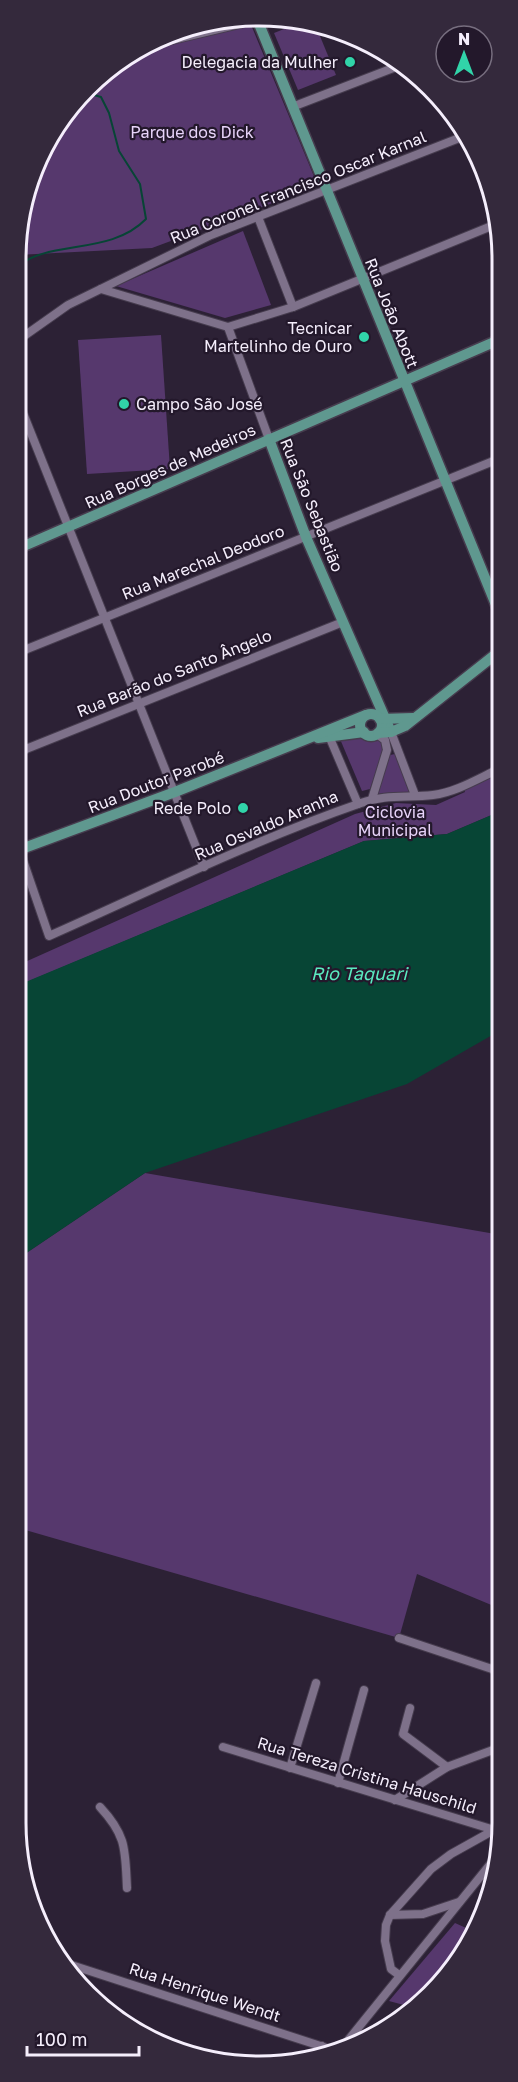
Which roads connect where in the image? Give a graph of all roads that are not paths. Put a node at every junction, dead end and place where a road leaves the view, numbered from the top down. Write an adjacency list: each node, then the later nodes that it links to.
1 (260, 26): 5 (main road, Rua João Abott)
2 (224, 28): 3 (street)
3 (191, 36)
4 (393, 68): 5 (street)
5 (292, 107): 7 (main road, Rua João Abott)
6 (459, 138): 7 (street, Rua Coronel Francisco Oscar Karnal)
7 (326, 190): 8 (street, Rua Coronel Francisco Oscar Karnal); 10 (main road, Rua João Abott)
8 (258, 217): 11 (street, Rua Coronel Francisco Oscar Karnal); 12 (street)
9 (490, 226): 10 (street)
10 (362, 278): 12 (street); 16 (main road, Rua João Abott)
11 (101, 289): 13 (street); 14 (street, Rua Coronel Francisco Oscar Karnal)
12 (293, 307): 13 (street)
13 (228, 327): 18 (street, Rua São Sebastião)
14 (26, 335)
15 (492, 343): 16 (main road, Rua Borges de Medeiros)
16 (404, 381): 18 (main road, Rua Borges de Medeiros); 20 (main road, Rua João Abott)
17 (26, 421): 21 (street)
18 (269, 439): 21 (main road, Rua Borges de Medeiros); 22 (main road, Rua São Sebastião)
19 (492, 462): 20 (street, Rua Marechal Deodoro)
20 (444, 481): 22 (street, Rua Marechal Deodoro); 24 (main road, Rua João Abott)
21 (68, 527): 23 (main road, Rua Borges de Medeiros); 25 (street)
22 (306, 537): 25 (street, Rua Marechal Deodoro); 26 (main road, Rua São Sebastião)
23 (26, 545)
24 (492, 595)
25 (104, 617): 27 (street, Rua Marechal Deodoro); 30 (street)
26 (343, 622): 29 (main road, Rua São Sebastião); 30 (street, Rua Barão do Santo Ângelo)
27 (26, 649)
28 (492, 657): 32 (main road)
29 (373, 691): 31 (main road); 33 (main road, Rua São Sebastião)
30 (140, 703): 39 (street, Rua Barão do Santo Ângelo); 41 (street)
31 (367, 715): 33 (main road); 34 (main road); 38 (main road, Rua Doutor Parobé)
32 (413, 718): 33 (main road); 35 (main road)
33 (383, 719): 35 (main road, Rua São Sebastião); 36 (main road)
34 (364, 732): 36 (main road); 37 (main road, Rua Doutor Parobé)
35 (391, 732): 36 (main road); 42 (street, Rua São Sebastião)
36 (377, 733): 43 (street)
37 (329, 736): 38 (main road, Rua Doutor Parobé); 44 (street)
38 (306, 739): 41 (main road, Rua Doutor Parobé)
39 (26, 749)
40 (492, 772): 42 (street, Rua Osvaldo Aranha)
41 (175, 792): 45 (main road, Rua Doutor Parobé); 46 (street)
42 (415, 795): 43 (street, Rua Osvaldo Aranha)
43 (372, 799): 44 (street, Rua Osvaldo Aranha)
44 (358, 804): 46 (street, Rua Osvaldo Aranha)
45 (26, 844)
46 (204, 867): 47 (street, Rua Osvaldo Aranha)
47 (26, 870)
48 (399, 1638): 49 (street)
49 (492, 1669)
50 (316, 1683): 56 (street)
51 (364, 1690): 57 (street)
52 (410, 1708): 55 (street)
53 (224, 1747): 56 (street, Rua Tereza Cristina Hauschild)
54 (492, 1750): 55 (street)
55 (447, 1767): 58 (street)
56 (290, 1768): 57 (street, Rua Tereza Cristina Hauschild)
57 (338, 1783): 58 (street, Rua Tereza Cristina Hauschild)
58 (395, 1800): 60 (street, Rua Tereza Cristina Hauschild)
59 (100, 1807): 63 (street)
60 (492, 1829)
61 (492, 1834): 65 (street)
62 (487, 1875): 64 (street)
63 (127, 1888)
64 (460, 1902): 65 (street); 67 (street)
65 (390, 1915): 67 (street)
66 (75, 1966): 69 (street, Rua Henrique Wendt)
67 (399, 1975): 68 (street)
68 (350, 2038)
69 (322, 2046): 70 (street)
70 (320, 2049)

